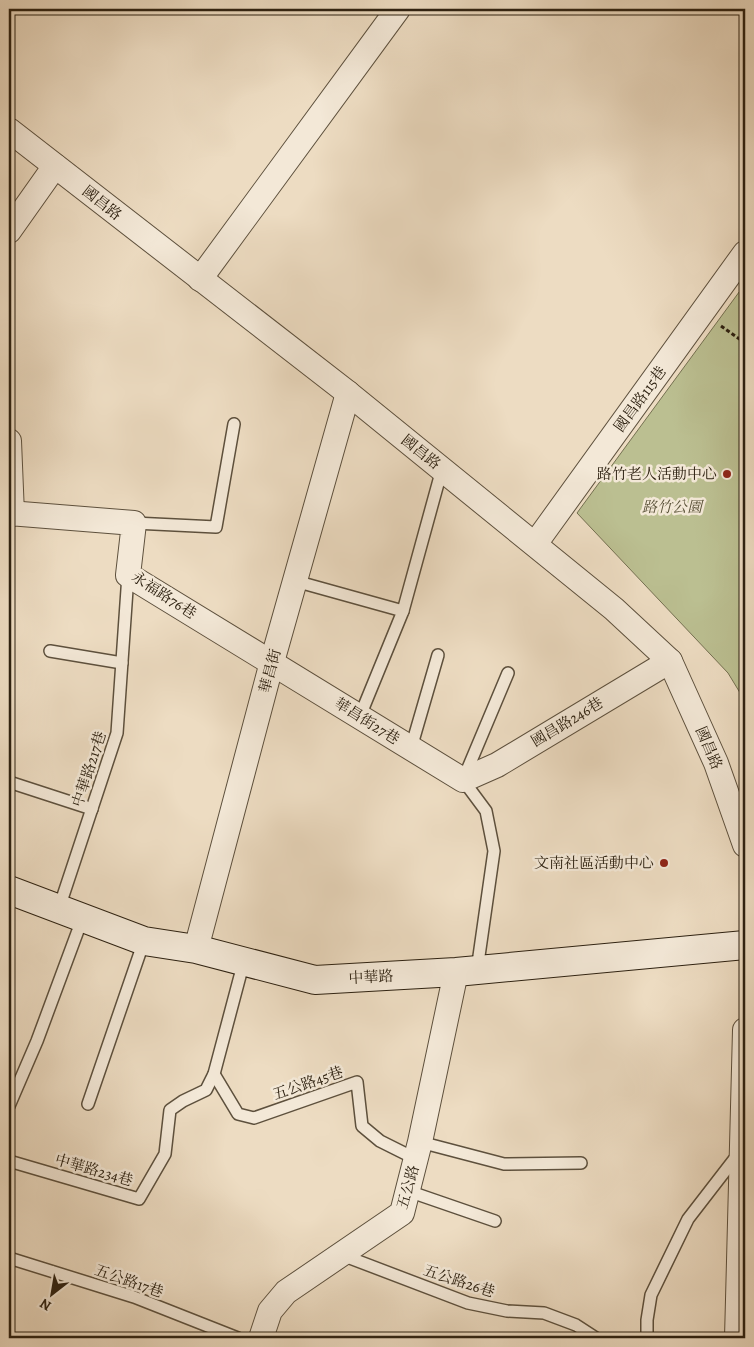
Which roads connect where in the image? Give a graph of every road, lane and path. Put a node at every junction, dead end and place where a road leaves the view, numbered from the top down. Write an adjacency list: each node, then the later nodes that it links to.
1 (388, 12): 6 (street)
2 (9, 130): 3 (street, 國昌路)
3 (55, 166): 4 (street); 6 (street, 國昌路)
4 (9, 231)
5 (745, 253): 7 (street, 國昌路115巷)
6 (200, 279): 9 (street, 國昌路)
7 (703, 312): 8 (path); 15 (street, 國昌路115巷)
8 (745, 343)
9 (348, 393): 12 (street, 國昌路); 17 (street, 華昌街)
10 (234, 424): 14 (lane)
11 (9, 441): 13 (street)
12 (442, 469): 15 (street, 國昌路); 18 (lane)
13 (10, 513): 14 (street)
14 (134, 523): 16 (street, 永福路76巷)
15 (535, 544): 21 (street, 國昌路)
16 (128, 575): 22 (street, 永福路76巷); 23 (lane, 中華路217巷)
17 (295, 581): 18 (lane); 22 (street, 華昌街)
18 (403, 611): 25 (lane)
19 (50, 651): 23 (lane)
20 (438, 655): 26 (lane)
21 (670, 661): 27 (street, 國昌路246巷); 30 (street, 國昌路)
22 (272, 662): 25 (street, 華昌街27巷); 35 (street, 華昌街)
23 (122, 663): 29 (lane, 中華路217巷)
24 (508, 673): 27 (lane)
25 (360, 716): 26 (street, 華昌街27巷)
26 (411, 748): 27 (street, 華昌街27巷)
27 (463, 780): 37 (lane)
28 (9, 782): 29 (lane)
29 (92, 809): 32 (lane, 中華路217巷)
30 (745, 845)
31 (10, 893): 32 (street, 中華路)
32 (71, 913): 33 (street, 中華路); 41 (lane, 中華路217巷)
33 (144, 941): 35 (street, 中華路); 40 (lane)
34 (745, 946): 37 (street, 中華路)
35 (196, 949): 36 (street, 中華路)
36 (244, 962): 37 (street, 中華路); 39 (lane, 中華路234巷)
37 (467, 971): 43 (street, 五公路)
38 (745, 1030): 42 (street)
39 (214, 1074): 43 (lane, 五公路45巷); 44 (lane, 中華路234巷)
40 (88, 1104)
41 (9, 1106)
42 (741, 1149): 53 (lane); 54 (street)
43 (418, 1150): 45 (lane); 46 (street, 五公路)
44 (9, 1161)
45 (581, 1162)
46 (408, 1191): 47 (lane); 48 (street, 五公路)
47 (496, 1222)
48 (342, 1255): 51 (street, 五公路); 52 (lane, 五公路26巷)
49 (9, 1258): 50 (lane, 五公路17巷)
50 (238, 1338)
51 (261, 1338)
52 (596, 1338)
53 (647, 1338)
54 (737, 1338)

